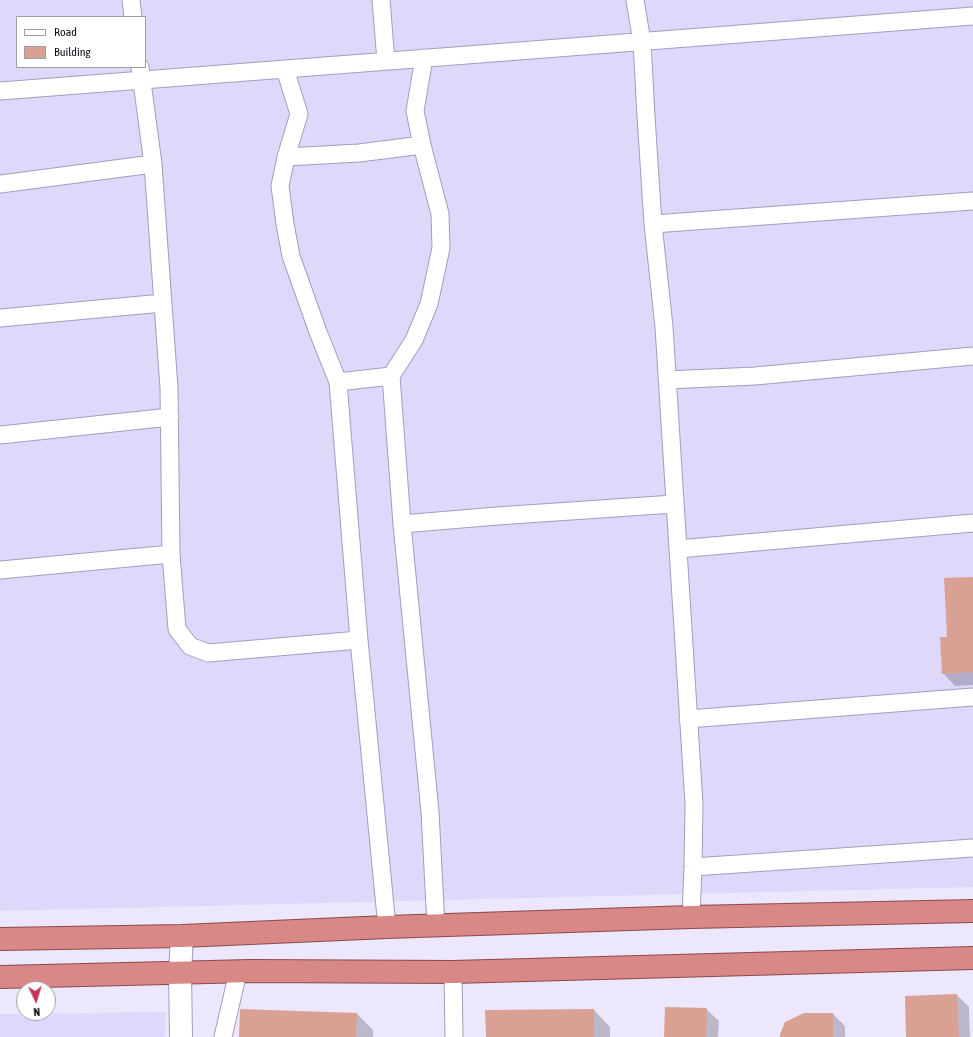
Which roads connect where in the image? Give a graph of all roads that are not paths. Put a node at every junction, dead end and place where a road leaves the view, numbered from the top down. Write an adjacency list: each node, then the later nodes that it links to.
1 (131, 0): 4 (street)
2 (382, 0): 8 (street)
3 (635, 0): 6 (street)
4 (133, 16)
5 (973, 16): 6 (street)
6 (642, 42): 7 (street); 17 (street)
7 (424, 58): 8 (street); 12 (street)
8 (386, 61): 9 (street)
9 (285, 69): 10 (street); 13 (street)
10 (141, 74): 11 (street); 14 (street)
11 (0, 91)
12 (422, 145): 13 (street); 21 (street)
13 (286, 157): 23 (street)
14 (153, 164): 15 (street); 18 (street)
15 (0, 184)
16 (973, 201): 17 (street)
17 (653, 224): 22 (street)
18 (163, 303): 19 (street); 24 (street)
19 (0, 318)
20 (973, 356): 22 (street)
21 (391, 376): 23 (street); 28 (street)
22 (667, 380): 26 (street)
23 (338, 382): 32 (street)
24 (170, 417): 25 (street); 30 (street)
25 (0, 435)
26 (674, 504): 28 (street); 29 (street)
27 (973, 523): 29 (street)
28 (402, 524): 39 (street)
29 (678, 549): 34 (street)
30 (171, 554): 31 (street); 32 (street)
31 (0, 570)
32 (359, 640): 40 (street)
33 (973, 697): 34 (street)
34 (688, 719): 36 (street)
35 (973, 848): 36 (street)
36 (693, 867): 38 (street)
37 (973, 912): 38 (highway)
38 (691, 917): 39 (highway)
39 (436, 926): 40 (highway)
40 (387, 928): 41 (highway)
41 (182, 936): 42 (highway); 46 (street)
42 (0, 939)
43 (973, 958): 45 (highway)
44 (238, 972): 45 (highway); 46 (highway); 49 (street)
45 (453, 972): 50 (street)
46 (180, 973): 47 (highway); 48 (street)
47 (0, 977)
48 (182, 1037)
49 (223, 1037)
50 (454, 1037)

